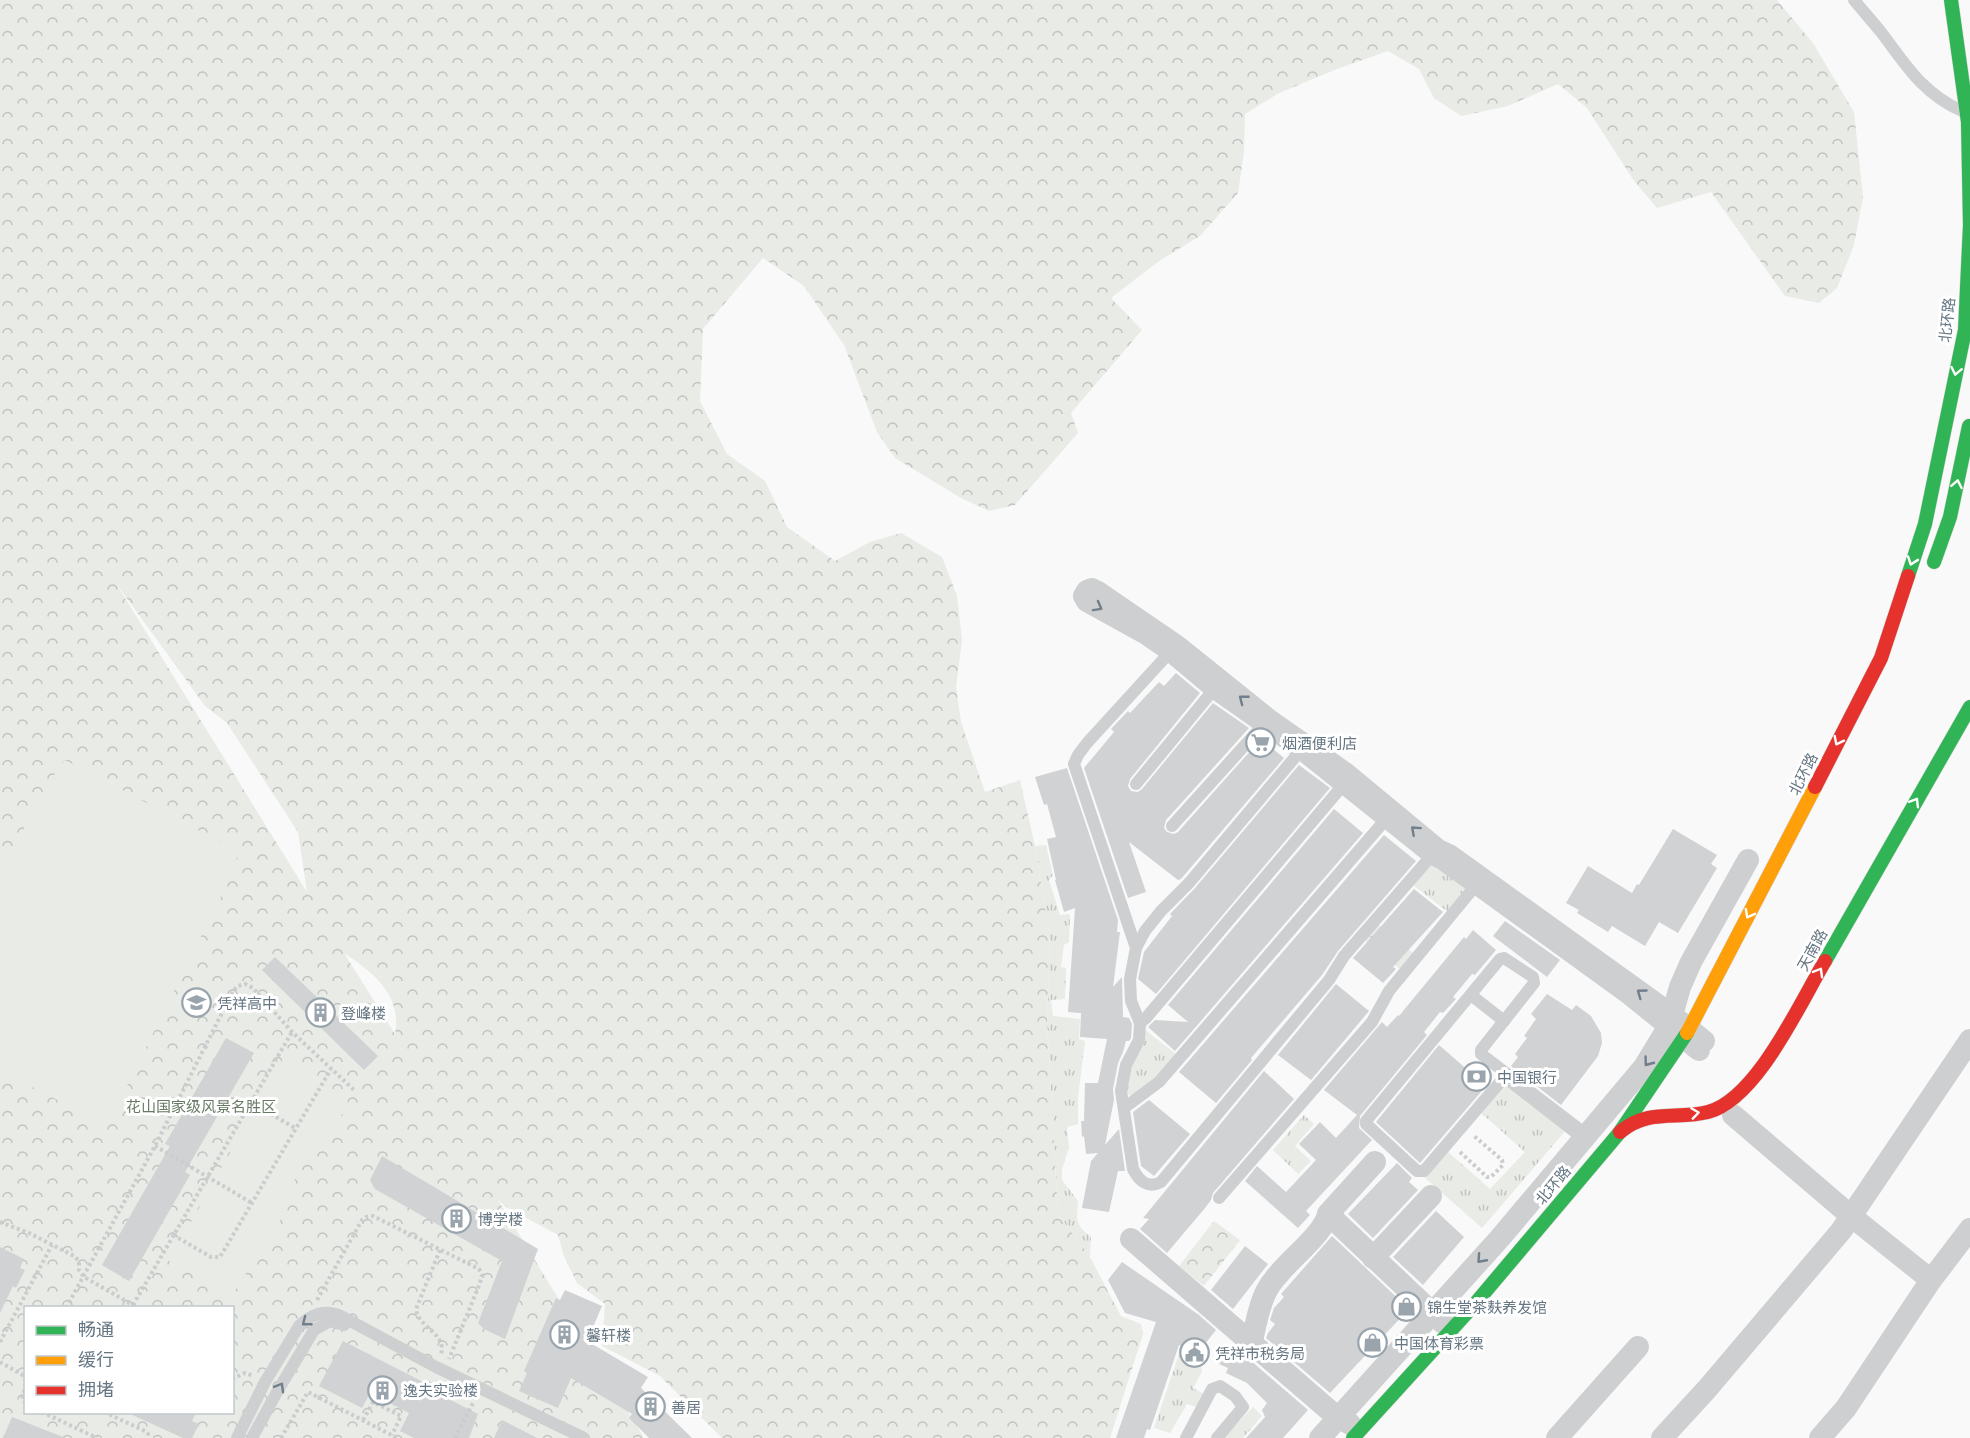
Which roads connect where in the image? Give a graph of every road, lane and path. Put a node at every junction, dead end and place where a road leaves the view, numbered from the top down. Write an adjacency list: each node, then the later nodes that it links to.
1 (1854, 0): 3 (lane)
2 (1951, 0): 3 (main road, 北环路)
3 (1968, 113): 6 (main road, 北环路, one-way to 6)
4 (1970, 419): 5 (main road, one-way to 4)
5 (1960, 517): 6 (street); 7 (main road)
6 (1925, 524): 26 (main road, 北环路, one-way to 26)
7 (1929, 576)
8 (1171, 651): 9 (street); 21 (lane); 26 (street, one-way to 8)
9 (1215, 687): 11 (street); 14 (lane)
10 (1970, 707): 33 (main road, 天南路, one-way to 10)
11 (1264, 724): 13 (street); 17 (lane)
12 (1970, 733): 34 (main road, 天南路)
13 (1302, 749): 15 (street); 21 (lane)
14 (1136, 784)
15 (1344, 784): 16 (street); 24 (lane)
16 (1387, 818): 18 (street); 32 (lane)
17 (1172, 826)
18 (1433, 854): 20 (street); 32 (lane)
19 (1748, 860): 26 (street)
20 (1476, 885): 26 (street); 45 (lane)
21 (1136, 948): 24 (lane)
22 (1471, 995): 23 (lane); 23 (lane); 40 (lane)
23 (1504, 1021): 39 (lane)
24 (1140, 1023): 32 (lane)
25 (292, 1032): 28 (path); 30 (path); 41 (path)
26 (1690, 1037): 37 (main road, 北环路); 39 (street, one-way to 39)
27 (1970, 1040): 48 (street)
28 (331, 1069): 29 (path); 36 (path)
29 (354, 1090)
30 (250, 1102): 36 (path); 43 (path)
31 (1663, 1104): 33 (main road)
32 (1124, 1108)
33 (1652, 1117): 37 (main road, 天南路); 38 (main road)
34 (1728, 1118): 48 (street)
35 (1462, 1125): 39 (lane); 40 (lane); 40 (path)
36 (295, 1128): 46 (path)
37 (1620, 1132): 54 (main road, 北环路)
38 (1639, 1136)
39 (1586, 1137): 52 (street)
40 (1448, 1142)
41 (155, 1146): 43 (path); 58 (path)
42 (1376, 1162): 47 (street)
43 (207, 1176): 46 (path); 51 (path)
44 (1431, 1196): 57 (street)
45 (1219, 1198)
46 (252, 1203): 51 (path)
47 (1328, 1214): 57 (street); 66 (street)
48 (1851, 1216): 59 (street); 93 (street)
49 (0, 1222): 55 (path)
50 (1970, 1229): 59 (street)
51 (173, 1235): 61 (path)
52 (1500, 1238): 54 (street); 62 (street, one-way to 62)
53 (1131, 1239): 66 (street)
54 (1526, 1242): 64 (main road, 北环路)
55 (52, 1245): 58 (path); 65 (path)
56 (440, 1250): 63 (path); 71 (path); 71 (path)
57 (1373, 1258): 62 (street)
58 (84, 1277): 60 (path); 61 (path)
59 (1931, 1280): 94 (street)
60 (67, 1306)
61 (136, 1306)
62 (1432, 1314): 64 (street); 68 (street)
63 (305, 1320): 71 (lane); 82 (lane, one-way to 82)
64 (1450, 1330): 69 (main road, 北环路)
65 (0, 1342)
66 (1251, 1344): 76 (street)
67 (1638, 1347): 92 (street)
68 (1394, 1355): 69 (street); 76 (street)
69 (1424, 1359): 78 (main road, 北环路)
70 (0, 1362): 72 (path)
71 (440, 1369): 88 (lane)
72 (24, 1376)
73 (478, 1394): 83 (lane, one-way to 73); 86 (path); 87 (lane)
74 (44, 1414): 80 (path)
75 (106, 1414): 81 (path)
76 (1338, 1418): 78 (street); 91 (street)
77 (363, 1420): 79 (path); 79 (path); 84 (path)
78 (1356, 1434)
79 (392, 1435): 85 (path)
80 (97, 1438)
81 (147, 1438)
82 (237, 1438)
83 (252, 1438)
84 (281, 1438)
85 (397, 1438)
86 (455, 1438)
87 (564, 1438)
88 (584, 1438)
89 (1186, 1438): 90 (lane)
90 (1217, 1438)
91 (1320, 1438)
92 (1557, 1438)
93 (1662, 1438)
94 (1820, 1438)

